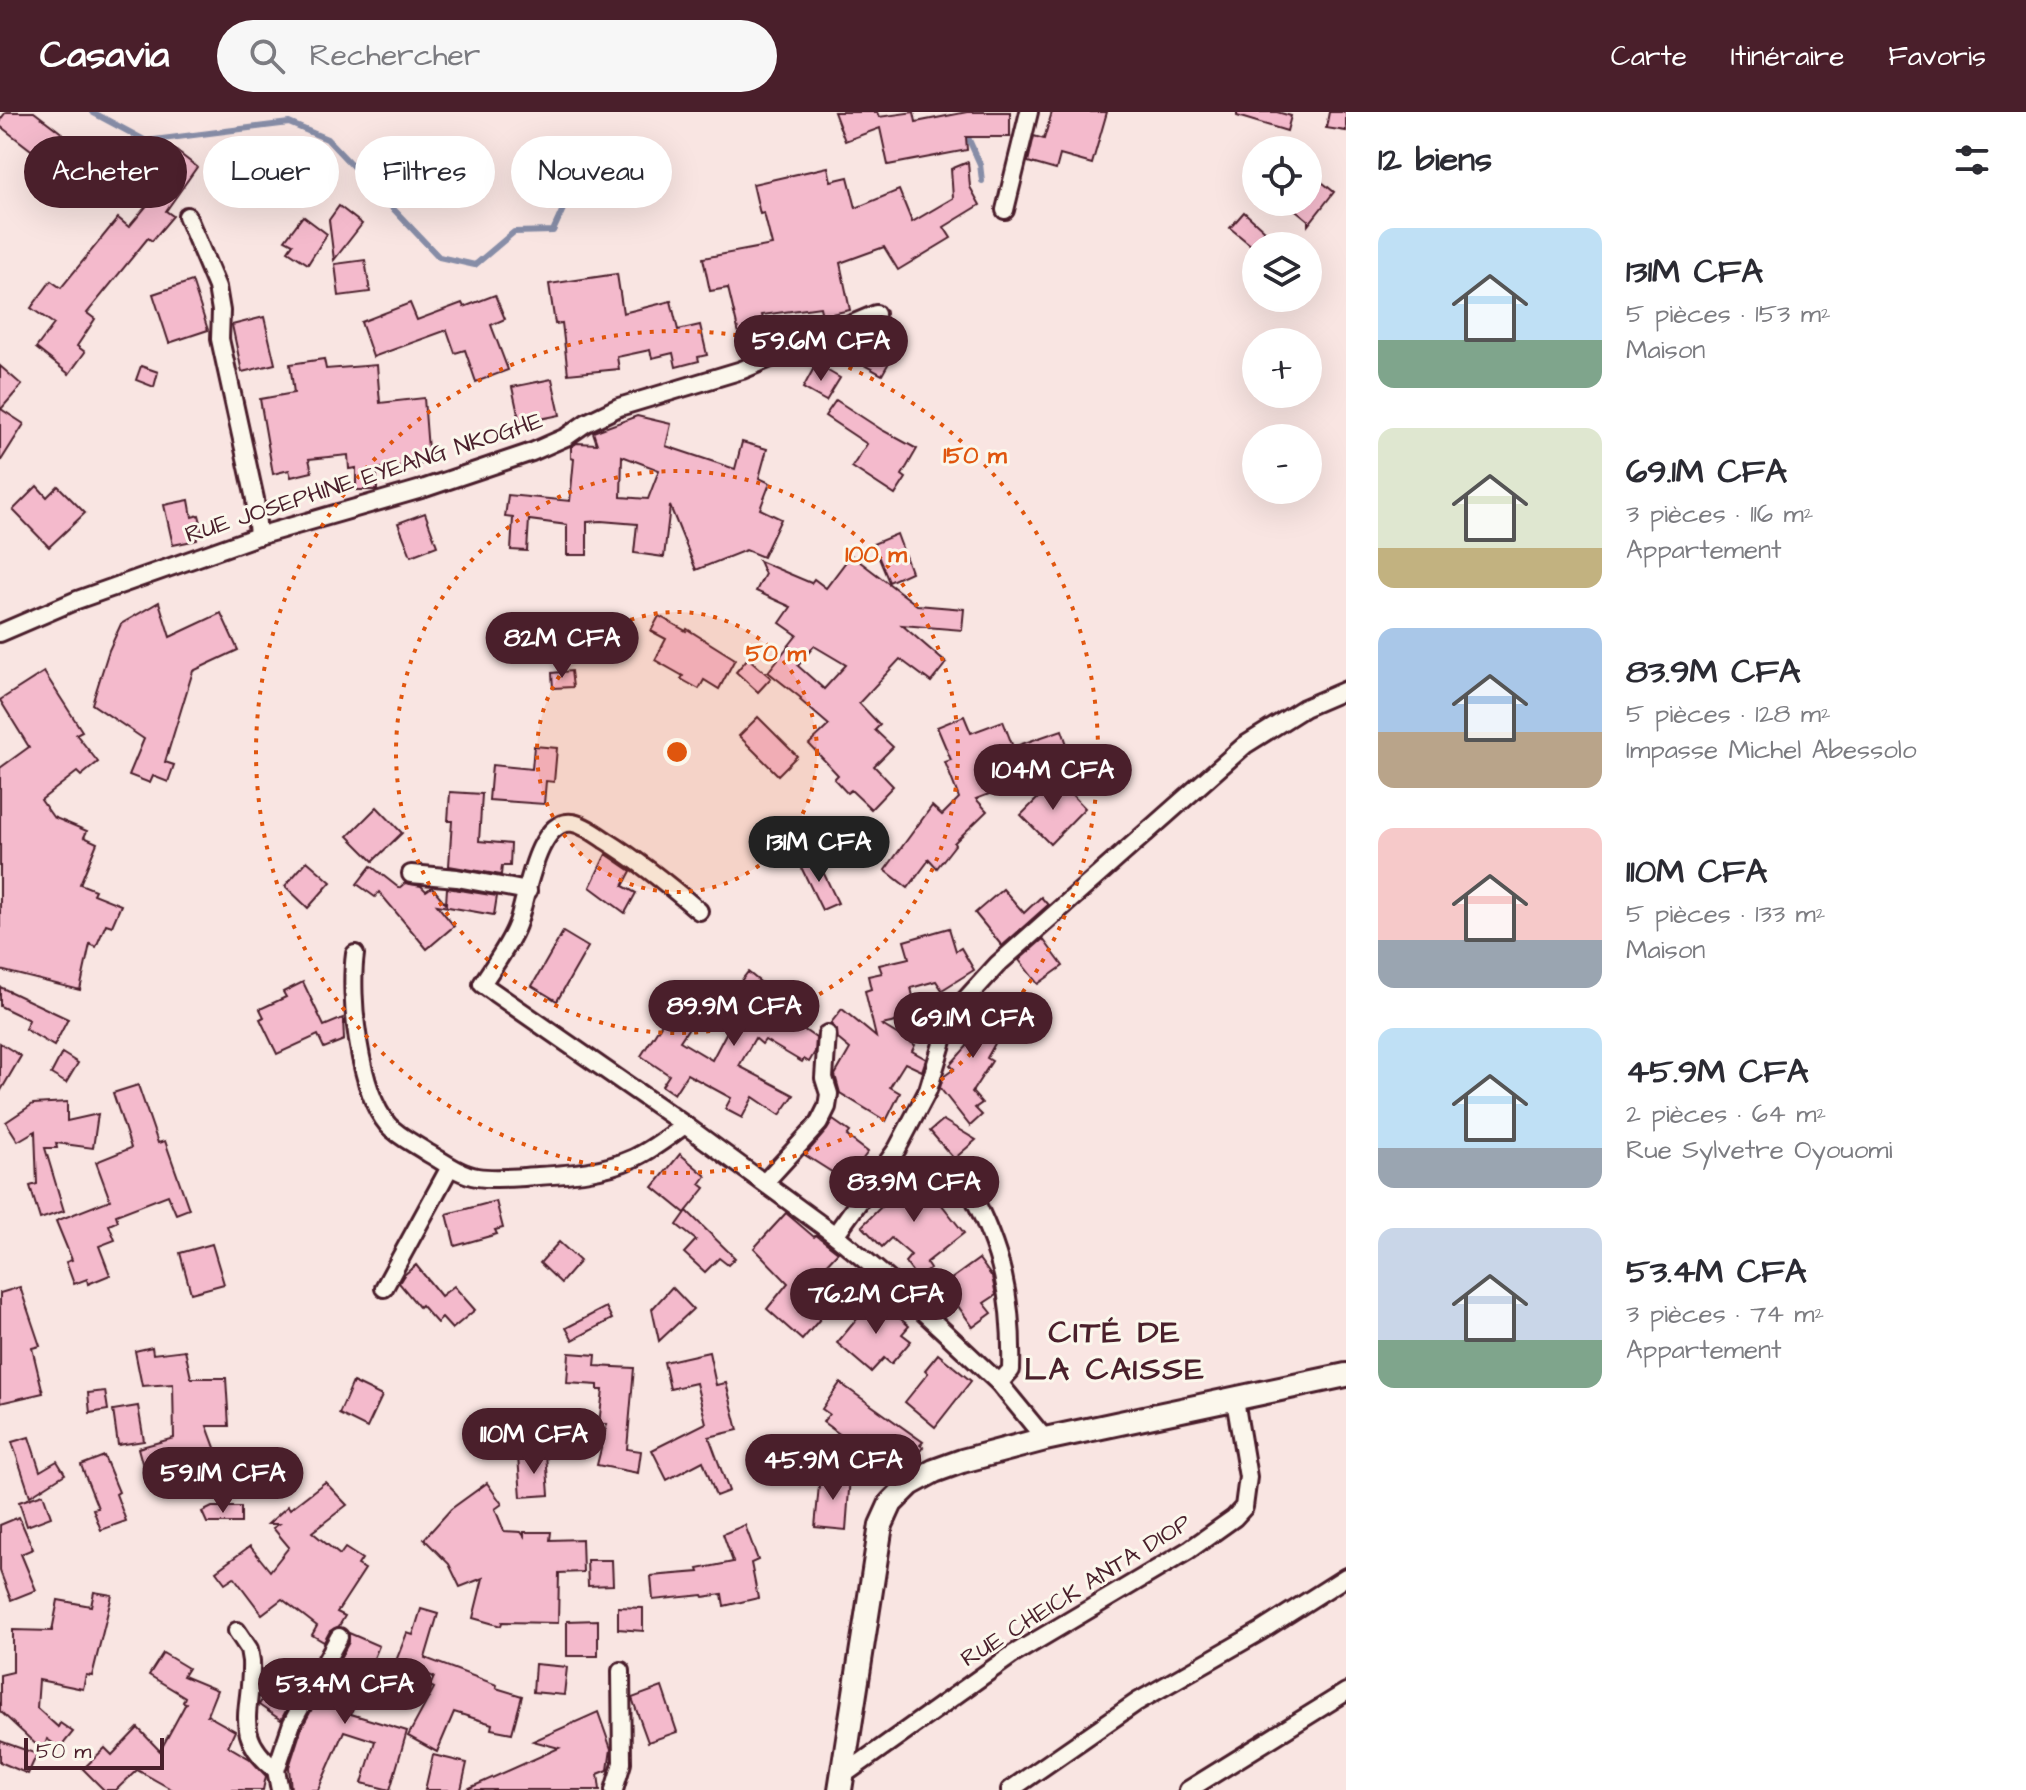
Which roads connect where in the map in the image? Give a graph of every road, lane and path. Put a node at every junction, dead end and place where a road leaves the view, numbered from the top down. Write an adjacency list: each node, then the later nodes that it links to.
1 (1029, 112): 2 (street)
2 (1005, 210)
3 (187, 216): 5 (street)
4 (876, 314): 5 (street, RUE JOSEPHINE EYEANG NKOGHE)
5 (258, 536): 6 (street, RUE JOSEPHINE EYEANG NKOGHE)
6 (0, 633)
7 (1346, 690): 17 (street)
8 (411, 874): 9 (street)
9 (528, 891): 10 (street); 13 (street)
10 (699, 911)
11 (355, 954): 14 (street)
12 (827, 1034): 15 (street)
13 (685, 1125): 14 (street); 15 (street)
14 (450, 1167): 18 (street)
15 (765, 1182): 17 (street)
16 (968, 1187): 20 (street)
17 (835, 1235): 20 (street)
18 (384, 1288)
19 (1346, 1375): 21 (street)
20 (999, 1383): 22 (street)
21 (1235, 1400): 22 (street); 29 (street, RUE CHEICK ANTA DIOP)
22 (1045, 1439): 29 (street)
23 (1346, 1577): 32 (street)
24 (237, 1631): 28 (street)
25 (339, 1637): 28 (street)
26 (621, 1671): 31 (street)
27 (1346, 1692): 33 (street)
28 (276, 1770): 30 (street)
29 (841, 1783)
30 (280, 1790)
31 (614, 1790)
32 (1010, 1790)
33 (1188, 1790)

